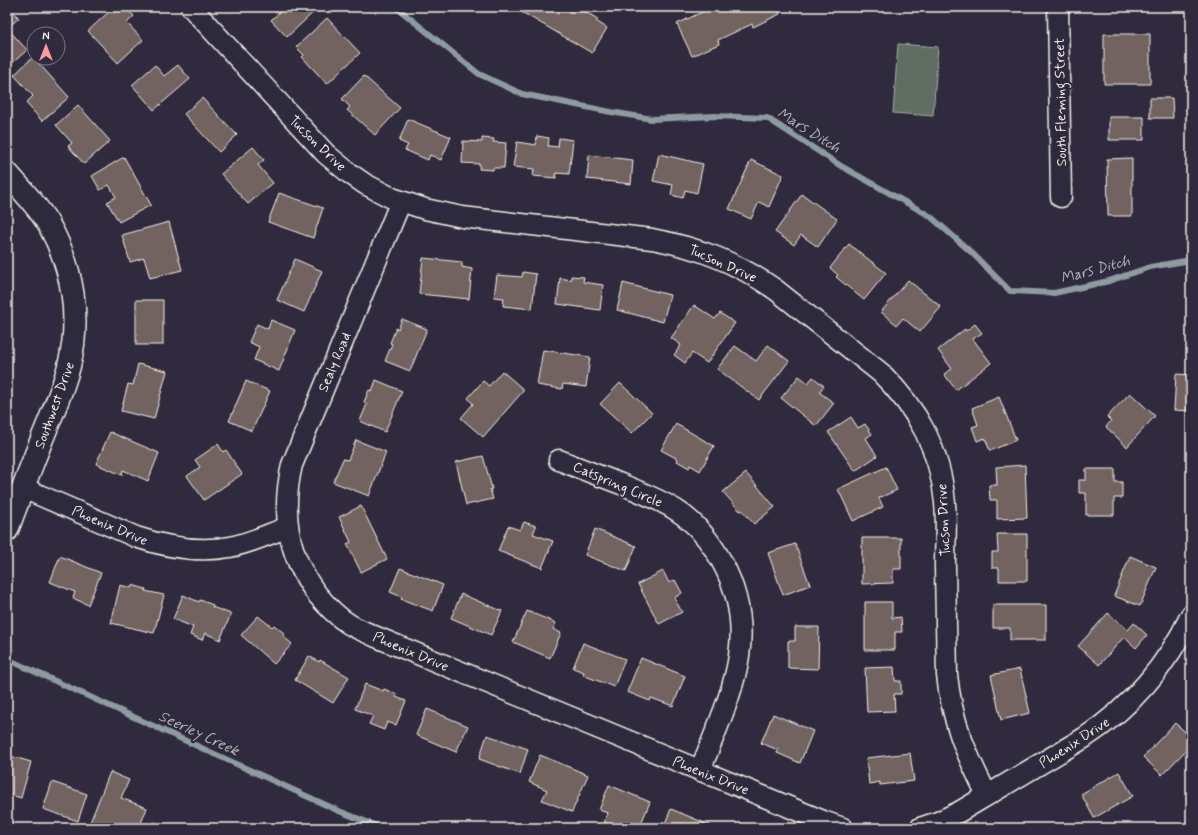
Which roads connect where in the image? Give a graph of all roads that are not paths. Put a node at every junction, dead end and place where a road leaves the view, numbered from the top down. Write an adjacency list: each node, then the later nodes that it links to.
1 (191, 7): 5 (street, Tucson Drive)
2 (1058, 7): 4 (street, South Fleming Street)
3 (7, 173): 7 (street, Southwest Drive)
4 (1062, 197)
5 (401, 202): 8 (street, Sealy Road); 12 (street, Tucson Drive)
6 (559, 460): 11 (street, Catspring Circle)
7 (23, 488): 8 (street, Phoenix Drive); 9 (street, Southwest Drive)
8 (288, 527): 11 (street, Phoenix Drive)
9 (7, 530)
10 (1191, 615): 12 (street, Phoenix Drive)
11 (700, 771): 13 (street, Phoenix Drive)
12 (987, 795): 14 (street, Phoenix Drive)
13 (843, 828)
14 (920, 828)

